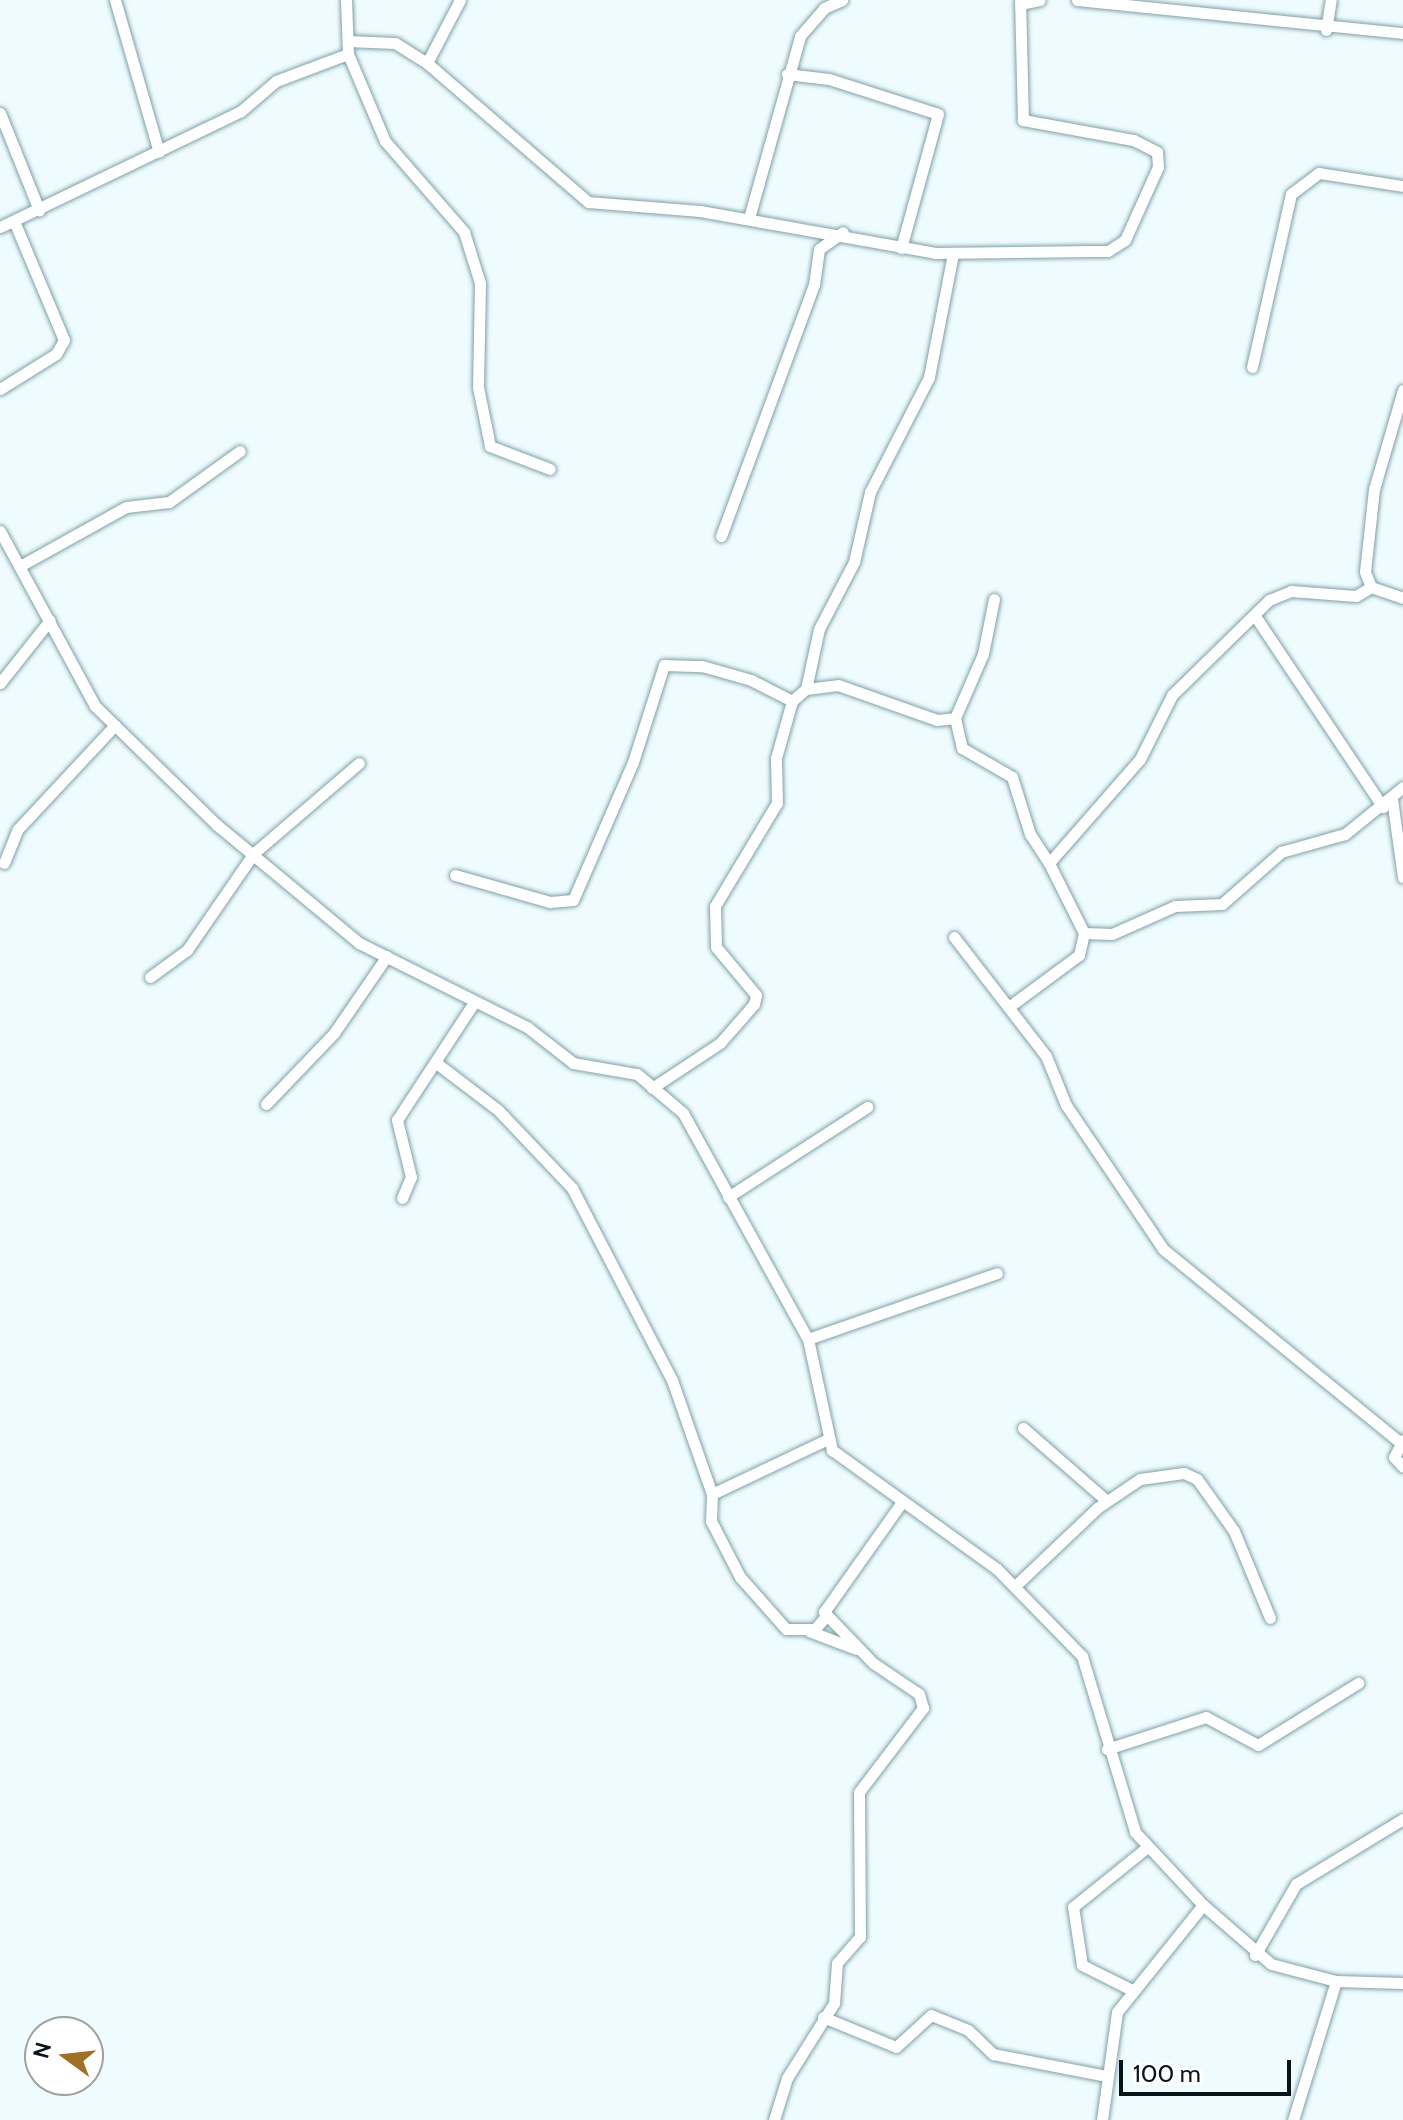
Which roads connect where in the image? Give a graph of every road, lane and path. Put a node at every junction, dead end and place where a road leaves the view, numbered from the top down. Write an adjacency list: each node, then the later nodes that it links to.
1 (115, 0): 16 (street)
2 (346, 0): 11 (street)
3 (460, 0): 13 (street)
4 (842, 0): 14 (street)
5 (1040, 0): 8 (street)
6 (1077, 0): 9 (street)
7 (1331, 0): 9 (street)
8 (1020, 2): 24 (street)
9 (1326, 30): 10 (street)
10 (1403, 33)
11 (348, 41): 12 (street); 13 (street)
12 (348, 54): 16 (street); 29 (street)
13 (427, 63): 19 (street)
14 (787, 74): 19 (street); 23 (street)
15 (0, 113): 18 (street)
16 (159, 152): 18 (street)
17 (1403, 186): 25 (street)
18 (39, 210): 20 (street)
19 (749, 218): 22 (street)
20 (14, 221): 21 (street); 26 (street)
21 (0, 227)
22 (843, 232): 23 (street); 31 (street)
23 (901, 248): 24 (street)
24 (953, 254): 39 (street)
25 (1252, 367)
26 (0, 389)
27 (1403, 390): 33 (street)
28 (240, 451): 32 (street)
29 (550, 469)
30 (0, 531): 32 (street)
31 (721, 536)
32 (20, 566): 37 (street)
33 (1371, 587): 34 (street); 36 (street)
34 (1403, 598)
35 (994, 599): 41 (street)
36 (1255, 616): 45 (street); 48 (street)
37 (50, 620): 38 (street); 42 (street)
38 (0, 683)
39 (806, 689): 40 (street); 41 (street)
40 (792, 701): 49 (street); 58 (street)
41 (955, 718): 48 (street)
42 (115, 725): 46 (street); 47 (street)
43 (359, 763): 46 (street)
44 (1403, 787): 45 (street)
45 (1388, 803): 50 (street); 51 (street)
46 (254, 853): 53 (street); 54 (street)
47 (4, 863)
48 (1049, 863): 51 (street)
49 (455, 875)
50 (1403, 877)
51 (1084, 933): 56 (street)
52 (954, 937): 56 (street)
53 (387, 956): 55 (street); 59 (street)
54 (150, 977)
55 (473, 1004): 57 (street); 58 (street)
56 (1010, 1006): 67 (street)
57 (435, 1062): 62 (street); 69 (street)
58 (652, 1088): 61 (street)
59 (266, 1104)
60 (867, 1107): 61 (street)
61 (728, 1197): 64 (street)
62 (402, 1198)
63 (997, 1273): 64 (street)
64 (808, 1339): 66 (street)
65 (1023, 1428): 70 (street)
66 (828, 1439): 69 (street); 71 (street)
67 (1402, 1441): 68 (street)
68 (1403, 1467)
69 (712, 1494): 75 (street)
70 (1107, 1501): 72 (street); 74 (street)
71 (902, 1502): 72 (street); 73 (street)
72 (1016, 1585): 78 (street)
73 (825, 1617): 75 (street); 76 (street)
74 (1270, 1618)
75 (804, 1631): 76 (street)
76 (862, 1651): 86 (street)
77 (1358, 1683): 78 (street)
78 (1107, 1749): 80 (street)
79 (1403, 1819): 82 (street)
80 (1146, 1848): 81 (street); 85 (street)
81 (1203, 1905): 82 (street); 85 (street)
82 (1255, 1955): 83 (street)
83 (1336, 1981): 84 (street); 90 (street)
84 (1403, 1983)
85 (1130, 1989): 87 (street)
86 (823, 2017): 87 (street); 88 (street)
87 (1106, 2076): 89 (street)
88 (774, 2120)
89 (1102, 2120)
90 (1293, 2120)

